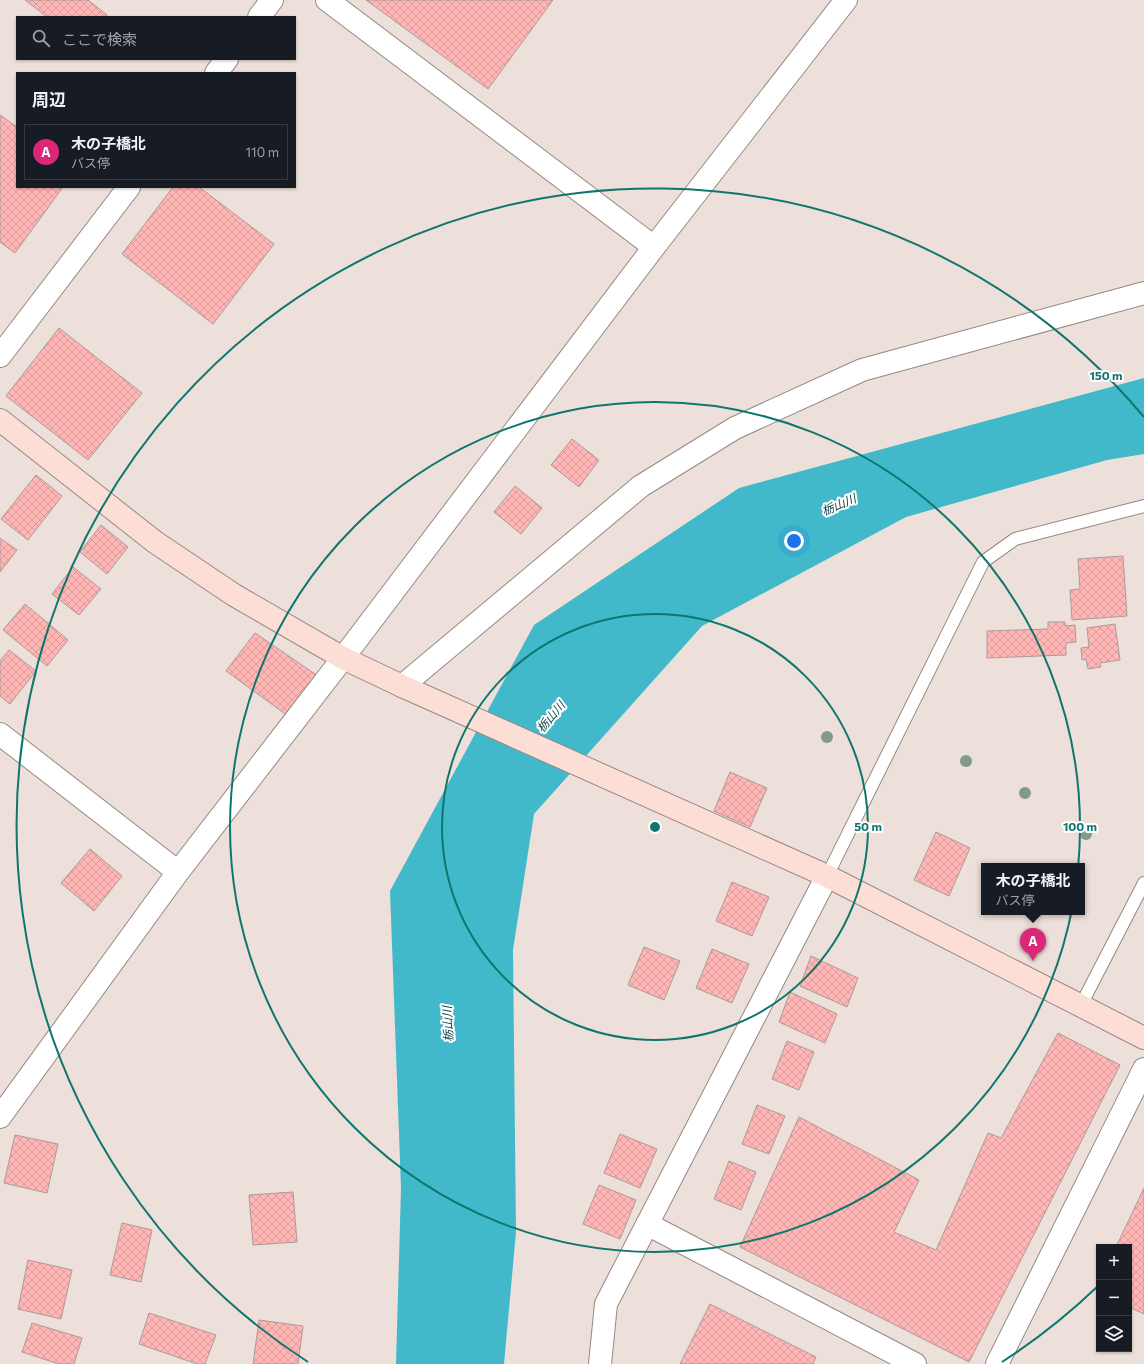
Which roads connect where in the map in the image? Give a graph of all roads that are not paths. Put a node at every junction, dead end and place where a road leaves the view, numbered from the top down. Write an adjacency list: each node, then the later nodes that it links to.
1 (272, 0): 4 (street)
2 (327, 0): 8 (street)
3 (846, 0): 8 (street)
4 (260, 16)
5 (226, 60): 6 (street)
6 (217, 72)
7 (128, 188): 10 (street)
8 (654, 247): 13 (street)
9 (1144, 293): 14 (street)
10 (0, 356)
11 (0, 420): 13 (street)
12 (1144, 506): 17 (lane)
13 (343, 658): 14 (street); 16 (street)
14 (402, 686): 17 (street)
15 (0, 734): 16 (street)
16 (178, 872): 22 (street)
17 (827, 876): 19 (street); 23 (street)
18 (1144, 882): 19 (lane)
19 (1081, 1005): 20 (street)
20 (1144, 1038)
21 (1144, 1069): 26 (street)
22 (0, 1117)
23 (647, 1224): 24 (street); 25 (street)
24 (600, 1364)
25 (915, 1364)
26 (998, 1364)

